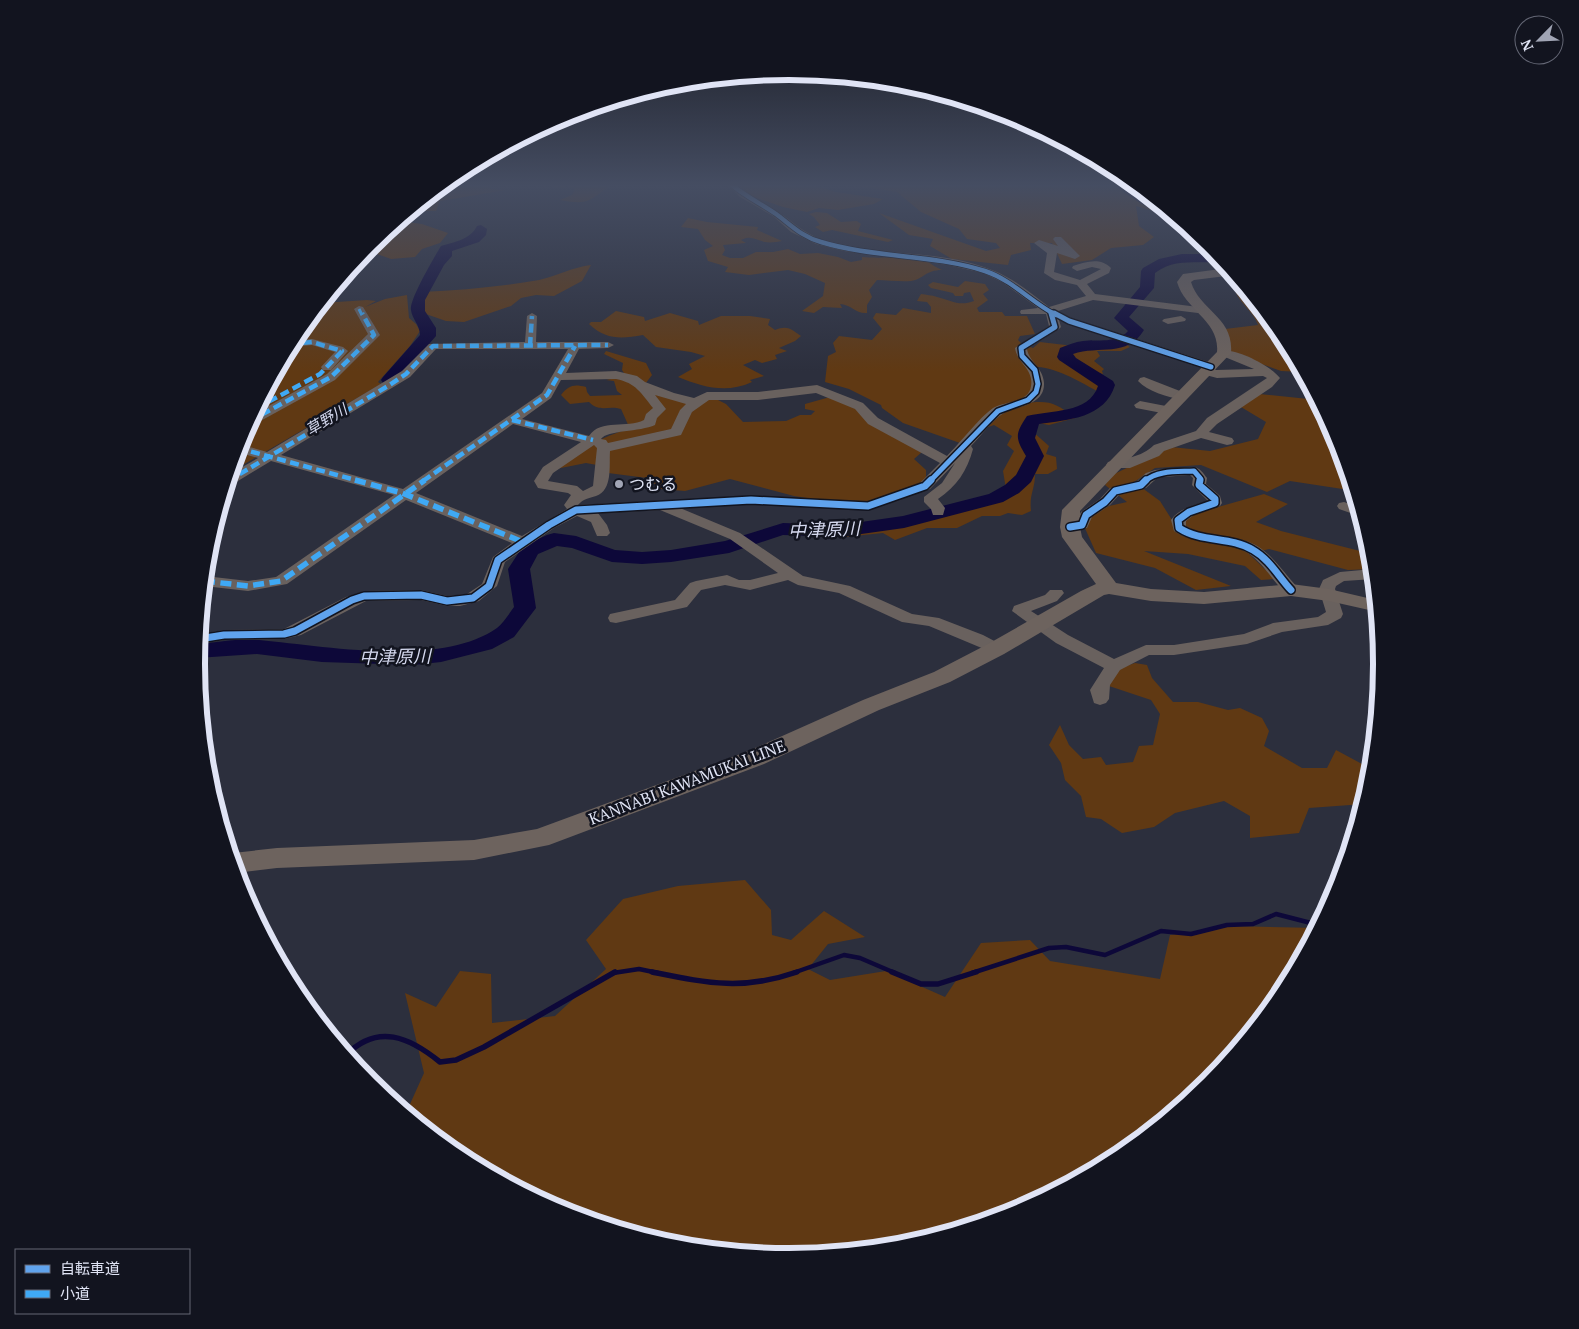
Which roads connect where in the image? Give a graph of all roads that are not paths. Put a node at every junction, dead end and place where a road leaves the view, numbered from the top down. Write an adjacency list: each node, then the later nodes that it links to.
1 (840, 247): 12 (street)
2 (1045, 247): 7 (street)
3 (1054, 247): 4 (street)
4 (1066, 247)
5 (1077, 268): 7 (street)
6 (1223, 273): 16 (main road)
7 (1081, 283): 9 (street)
8 (1060, 297): 10 (street)
9 (1092, 297): 10 (street); 16 (street)
10 (1067, 306): 12 (street)
11 (359, 309): 34 (street)
12 (1049, 311): 13 (street); 24 (street); 39 (street)
13 (1025, 312)
14 (1140, 314): 17 (street)
15 (532, 316): 21 (street)
16 (1210, 316): 17 (street); 23 (main road)
17 (1181, 319): 18 (street)
18 (1168, 321)
19 (302, 343): 31 (street)
20 (608, 345): 22 (street)
21 (530, 346): 22 (street); 41 (street)
22 (574, 346): 26 (street)
23 (1224, 354): 24 (main road); 25 (street)
24 (1208, 369): 25 (street); 29 (main road)
25 (1267, 372): 36 (street)
26 (556, 377): 28 (street); 35 (street)
27 (1144, 381): 29 (street)
28 (641, 385): 30 (street); 38 (street)
29 (1181, 396): 33 (main road)
30 (696, 402): 38 (street); 42 (street)
31 (267, 403)
32 (1140, 405): 33 (street)
33 (1167, 410): 43 (main road)
34 (261, 415)
35 (512, 420): 38 (street); 45 (street)
36 (1201, 434): 37 (street); 43 (street)
37 (1227, 441)
38 (598, 444): 46 (street); 46 (street)
39 (962, 447): 42 (street); 50 (street)
40 (246, 450): 41 (street)
41 (269, 457): 44 (street); 45 (street)
42 (948, 462): 47 (street)
43 (1113, 465): 51 (main road)
44 (236, 476)
45 (405, 494): 53 (street); 56 (street)
46 (578, 503): 47 (street); 52 (street); 53 (street)
47 (663, 504): 55 (street)
48 (1344, 506): 49 (street)
49 (1353, 509)
50 (938, 512)
51 (1070, 527): 57 (main road); 58 (street)
52 (602, 534)
53 (523, 542): 64 (street)
54 (1367, 574): 60 (street)
55 (789, 575): 62 (street); 65 (street)
56 (211, 582)
57 (1109, 588): 58 (main road); 63 (main road, KANNABI KAWAMUKAI LINE)
58 (1291, 590): 60 (main road)
59 (1056, 593): 63 (street)
60 (1329, 595): 61 (main road); 66 (street)
61 (1371, 605)
62 (616, 618)
63 (1038, 625): 65 (main road, KANNABI KAWAMUKAI LINE); 66 (street)
64 (206, 638)
65 (996, 649): 68 (main road, KANNABI KAWAMUKAI LINE)
66 (1114, 666): 67 (street)
67 (1100, 699)
68 (239, 861)

